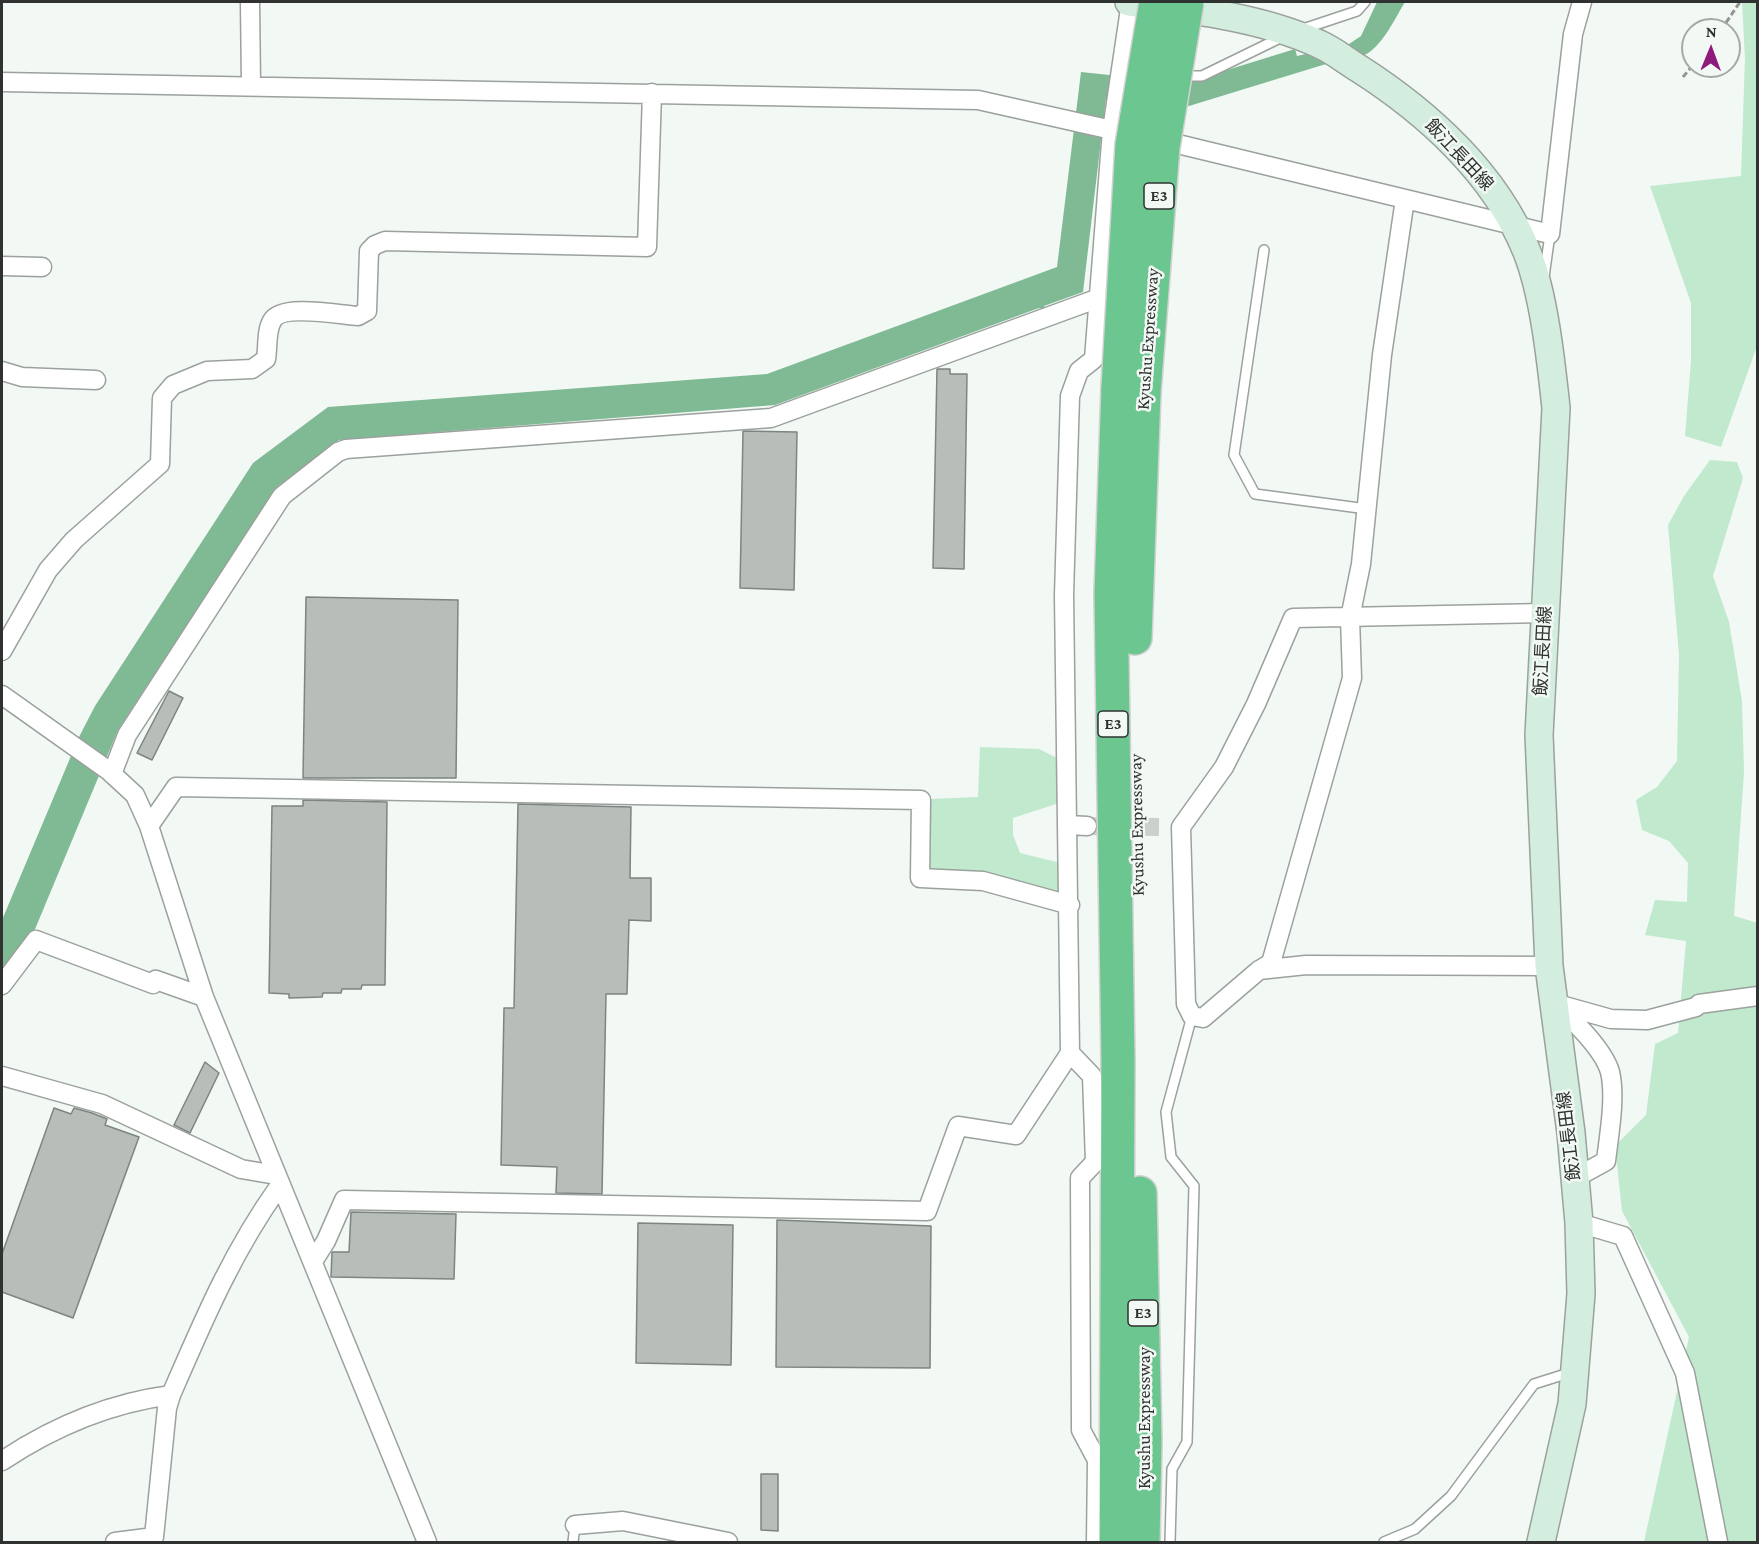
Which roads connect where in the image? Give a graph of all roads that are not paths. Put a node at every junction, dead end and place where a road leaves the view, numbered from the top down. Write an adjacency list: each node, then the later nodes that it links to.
1 (250, 2): 12 (street)
2 (1130, 2): 7 (main road, 飯江長田線); 8 (street)
3 (1156, 2): 25 (highway, Kyushu Expressway / E3, bridge)
4 (1187, 2): 25 (highway, Kyushu Expressway / E3, bridge)
5 (1365, 2): 7 (lane)
6 (1582, 2): 17 (street)
7 (1290, 33): 10 (lane); 16 (main road, 飯江長田線)
8 (1119, 74): 9 (lane); 14 (street)
9 (1155, 76)
10 (1166, 76)
11 (2, 82): 12 (street)
12 (251, 85): 13 (street)
13 (652, 93): 14 (street); 29 (street)
14 (1108, 129): 15 (street); 21 (street)
15 (1405, 199): 16 (street); 26 (street)
16 (1512, 225): 17 (street); 22 (main road, 飯江長田線)
17 (1550, 234): 22 (lane)
18 (1264, 250): 26 (lane)
19 (2, 266): 20 (street)
20 (42, 267)
21 (1099, 298): 31 (street); 32 (street)
22 (1541, 306): 27 (main road, 飯江長田線)
23 (2, 371): 24 (street)
24 (96, 380)
25 (1131, 390): 51 (highway, Kyushu Expressway / E3)
26 (1367, 509): 28 (street)
27 (1545, 613): 28 (street); 36 (main road, 飯江長田線)
28 (1350, 618): 37 (street); 42 (street)
29 (2, 651)
30 (2, 695): 31 (street)
31 (110, 772): 33 (street)
32 (1068, 825): 34 (street); 35 (street)
33 (149, 826): 35 (street); 40 (street)
34 (1087, 826)
35 (1070, 905): 43 (street)
36 (1549, 966): 37 (street); 41 (main road, 飯江長田線)
37 (1258, 971): 42 (street)
38 (2, 985): 40 (street)
39 (1758, 996): 41 (street)
40 (204, 997): 46 (street)
41 (1554, 1004): 45 (main road, 飯江長田線); 45 (street)
42 (1192, 1016): 60 (lane)
43 (1070, 1053): 48 (street); 57 (street)
44 (2, 1077): 46 (street)
45 (1575, 1178): 47 (main road, 飯江長田線)
46 (278, 1180): 48 (street); 50 (street)
47 (1579, 1223): 49 (main road, 飯江長田線); 63 (street)
48 (314, 1260): 55 (street)
49 (1576, 1371): 61 (lane); 62 (main road, 飯江長田線)
50 (171, 1395): 52 (street); 54 (street)
51 (1131, 1440): 58 (highway, Kyushu Expressway / E3); 59 (highway, Kyushu Expressway / E3)
52 (2, 1461)
53 (574, 1534): 56 (street)
54 (115, 1542)
55 (427, 1542)
56 (729, 1542)
57 (1096, 1542)
58 (1116, 1542)
59 (1143, 1542)
60 (1170, 1542)
61 (1384, 1542)
62 (1541, 1542)
63 (1718, 1542)

